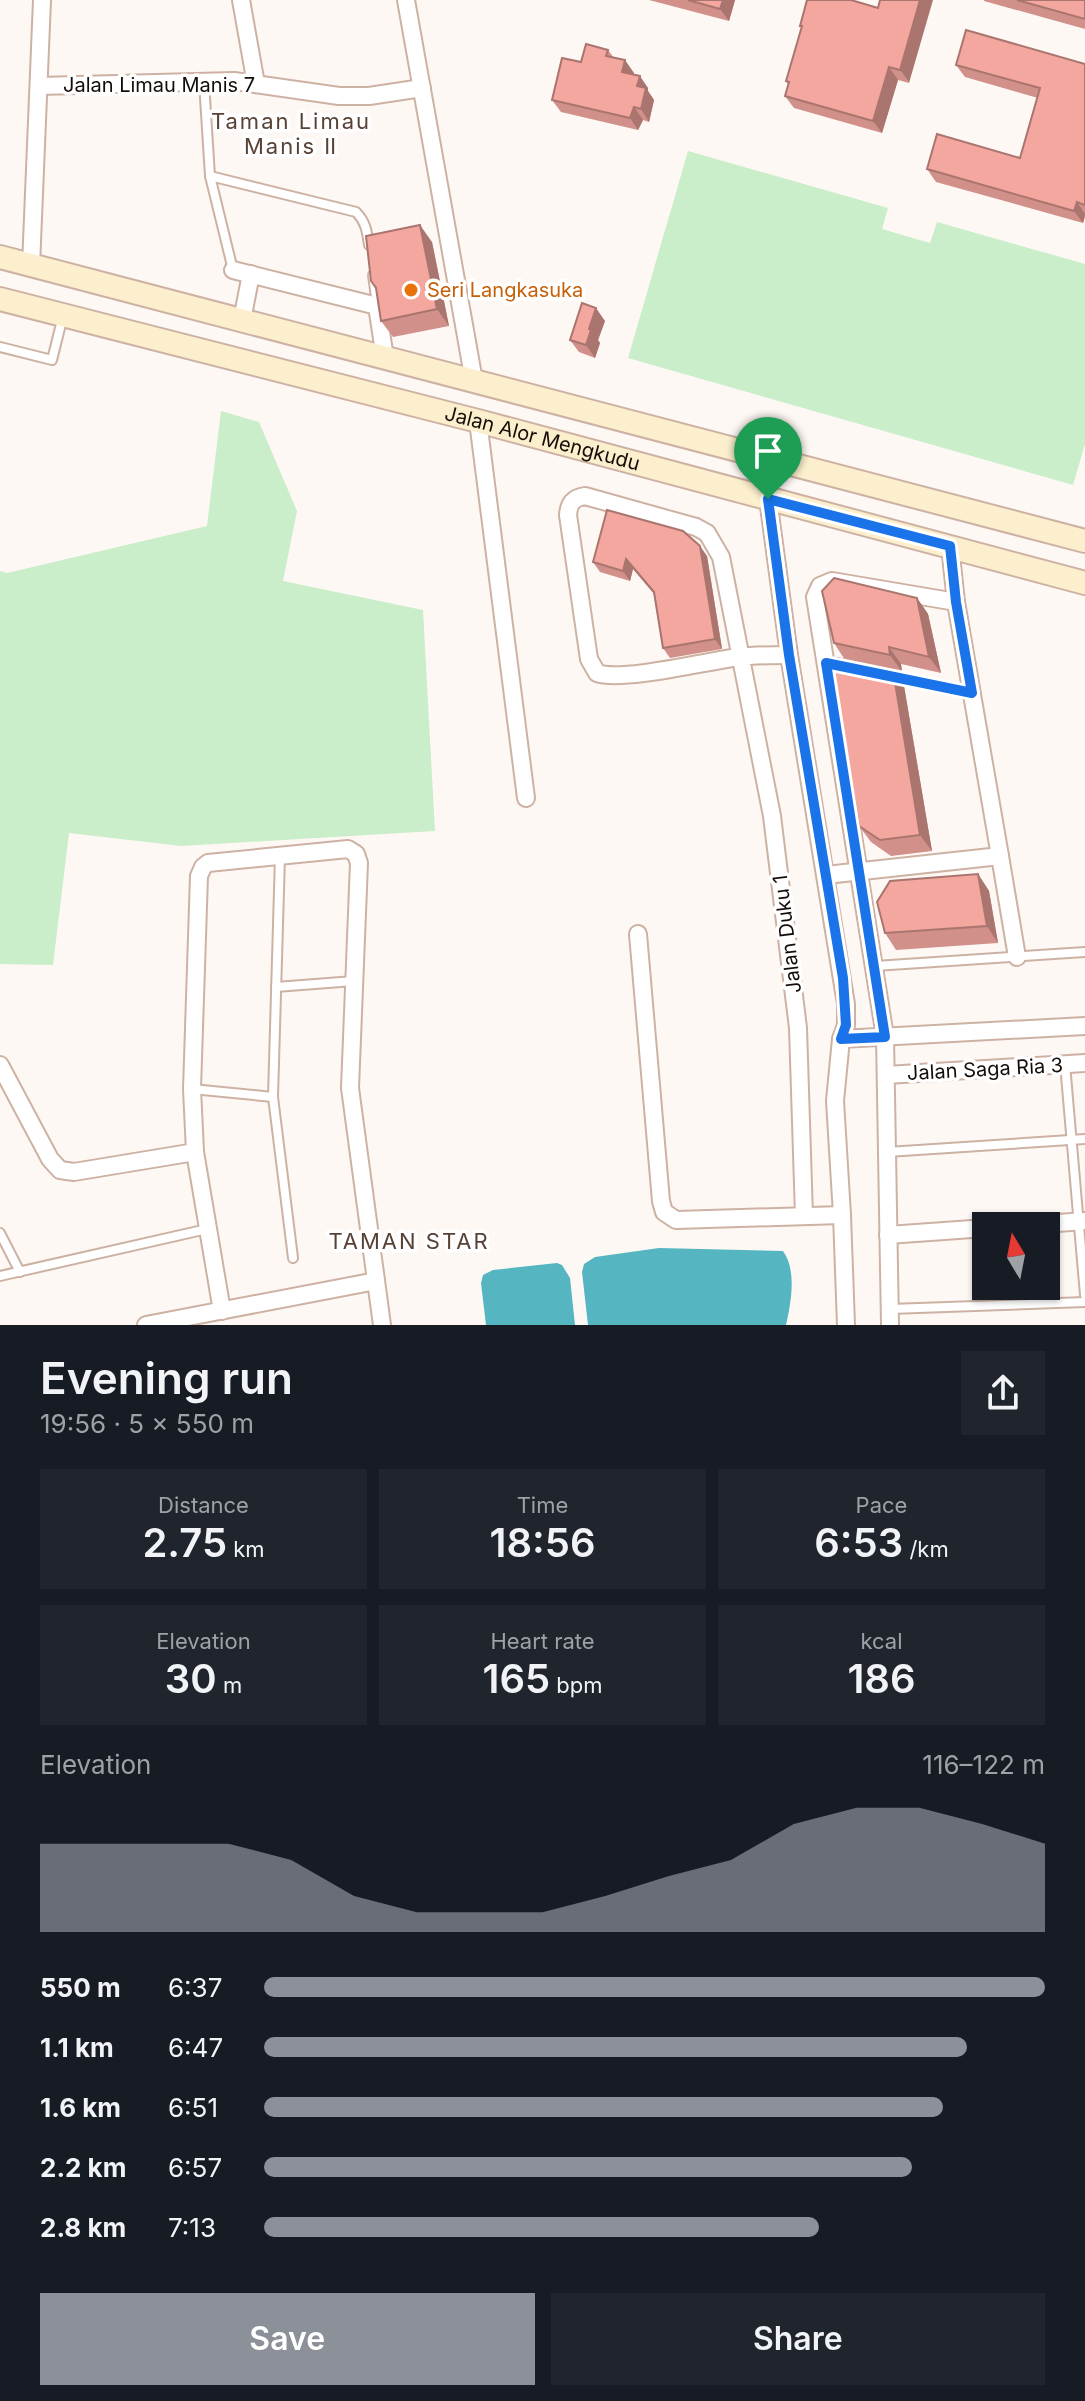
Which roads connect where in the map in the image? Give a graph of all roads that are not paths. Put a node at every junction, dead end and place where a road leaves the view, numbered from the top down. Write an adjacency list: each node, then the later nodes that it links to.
1 (42, 0): 6 (street)
2 (241, 0): 5 (street)
3 (406, 0): 7 (street)
4 (204, 82): 5 (street, Jalan Limau Manis 7); 6 (street, Jalan Limau Manis 7); 8 (lane)
5 (256, 84): 7 (street, Jalan Limau Manis 7)
6 (39, 86): 10 (street)
7 (422, 88): 20 (street)
8 (210, 176): 11 (lane); 15 (lane)
9 (0, 257): 10 (main road, Jalan Alor Mengkudu)
10 (31, 266): 13 (main road, Jalan Alor Mengkudu)
11 (233, 270): 12 (street)
12 (251, 274): 15 (street); 17 (street)
13 (77, 277): 16 (main road); 17 (main road, Jalan Alor Mengkudu)
14 (0, 299): 16 (main road, Jalan Alor Mengkudu)
15 (377, 306): 19 (street)
16 (70, 316): 18 (lane); 21 (main road, Jalan Alor Mengkudu)
17 (242, 320): 19 (main road, Jalan Alor Mengkudu)
18 (0, 347)
19 (385, 358): 20 (main road, Jalan Alor Mengkudu)
20 (474, 381): 22 (main road, Jalan Alor Mengkudu)
21 (478, 421): 23 (main road, Jalan Alor Mengkudu); 32 (street)
22 (743, 452): 23 (street); 24 (main road, Jalan Alor Mengkudu)
23 (768, 499): 25 (main road, Jalan Alor Mengkudu); 28 (street)
24 (1085, 541)
25 (950, 546): 26 (main road, Jalan Alor Mengkudu); 27 (street)
26 (1085, 583)
27 (956, 602): 31 (street); 35 (street)
28 (789, 655): 29 (street); 36 (street)
29 (741, 656): 29 (street, Jalan Duku 1); 57 (street, Jalan Duku 1)
30 (885, 675): 31 (lane)
31 (972, 693): 34 (street)
32 (526, 798)
33 (280, 855): 41 (street); 42 (lane); 50 (street)
34 (1000, 856): 35 (street); 39 (street)
35 (859, 871): 36 (street); 40 (street)
36 (826, 875): 45 (street)
37 (638, 934): 57 (street)
38 (1085, 952): 39 (lane)
39 (1017, 957): 40 (lane)
40 (875, 966): 44 (street)
41 (355, 981): 42 (lane); 67 (street)
42 (276, 987): 51 (lane)
43 (1085, 1026): 44 (street)
44 (885, 1037): 45 (street); 49 (street)
45 (841, 1039): 56 (street)
46 (1085, 1063): 47 (street, Jalan Saga Ria 3)
47 (1065, 1064): 49 (street, Jalan Saga Ria 3); 53 (lane)
48 (0, 1065): 54 (street)
49 (886, 1075): 55 (street)
50 (192, 1089): 51 (lane); 54 (street)
51 (273, 1097): 64 (lane)
52 (1085, 1139): 53 (lane)
53 (1072, 1140): 55 (lane); 58 (lane)
54 (195, 1152): 60 (street)
55 (887, 1152): 63 (street)
56 (842, 1215): 57 (street); 75 (street)
57 (804, 1216)
58 (1082, 1222): 59 (street); 68 (lane)
59 (1060, 1223)
60 (207, 1229): 65 (lane); 70 (street)
61 (972, 1229): 63 (street)
62 (0, 1233): 65 (lane)
63 (888, 1235): 71 (street)
64 (293, 1258)
65 (20, 1272): 66 (lane)
66 (0, 1276)
67 (376, 1281): 70 (street); 74 (street)
68 (1085, 1295)
69 (1085, 1302): 71 (lane)
70 (222, 1311): 72 (street)
71 (890, 1317)
72 (176, 1322): 73 (street)
73 (146, 1325)
74 (382, 1325)
75 (846, 1325)

